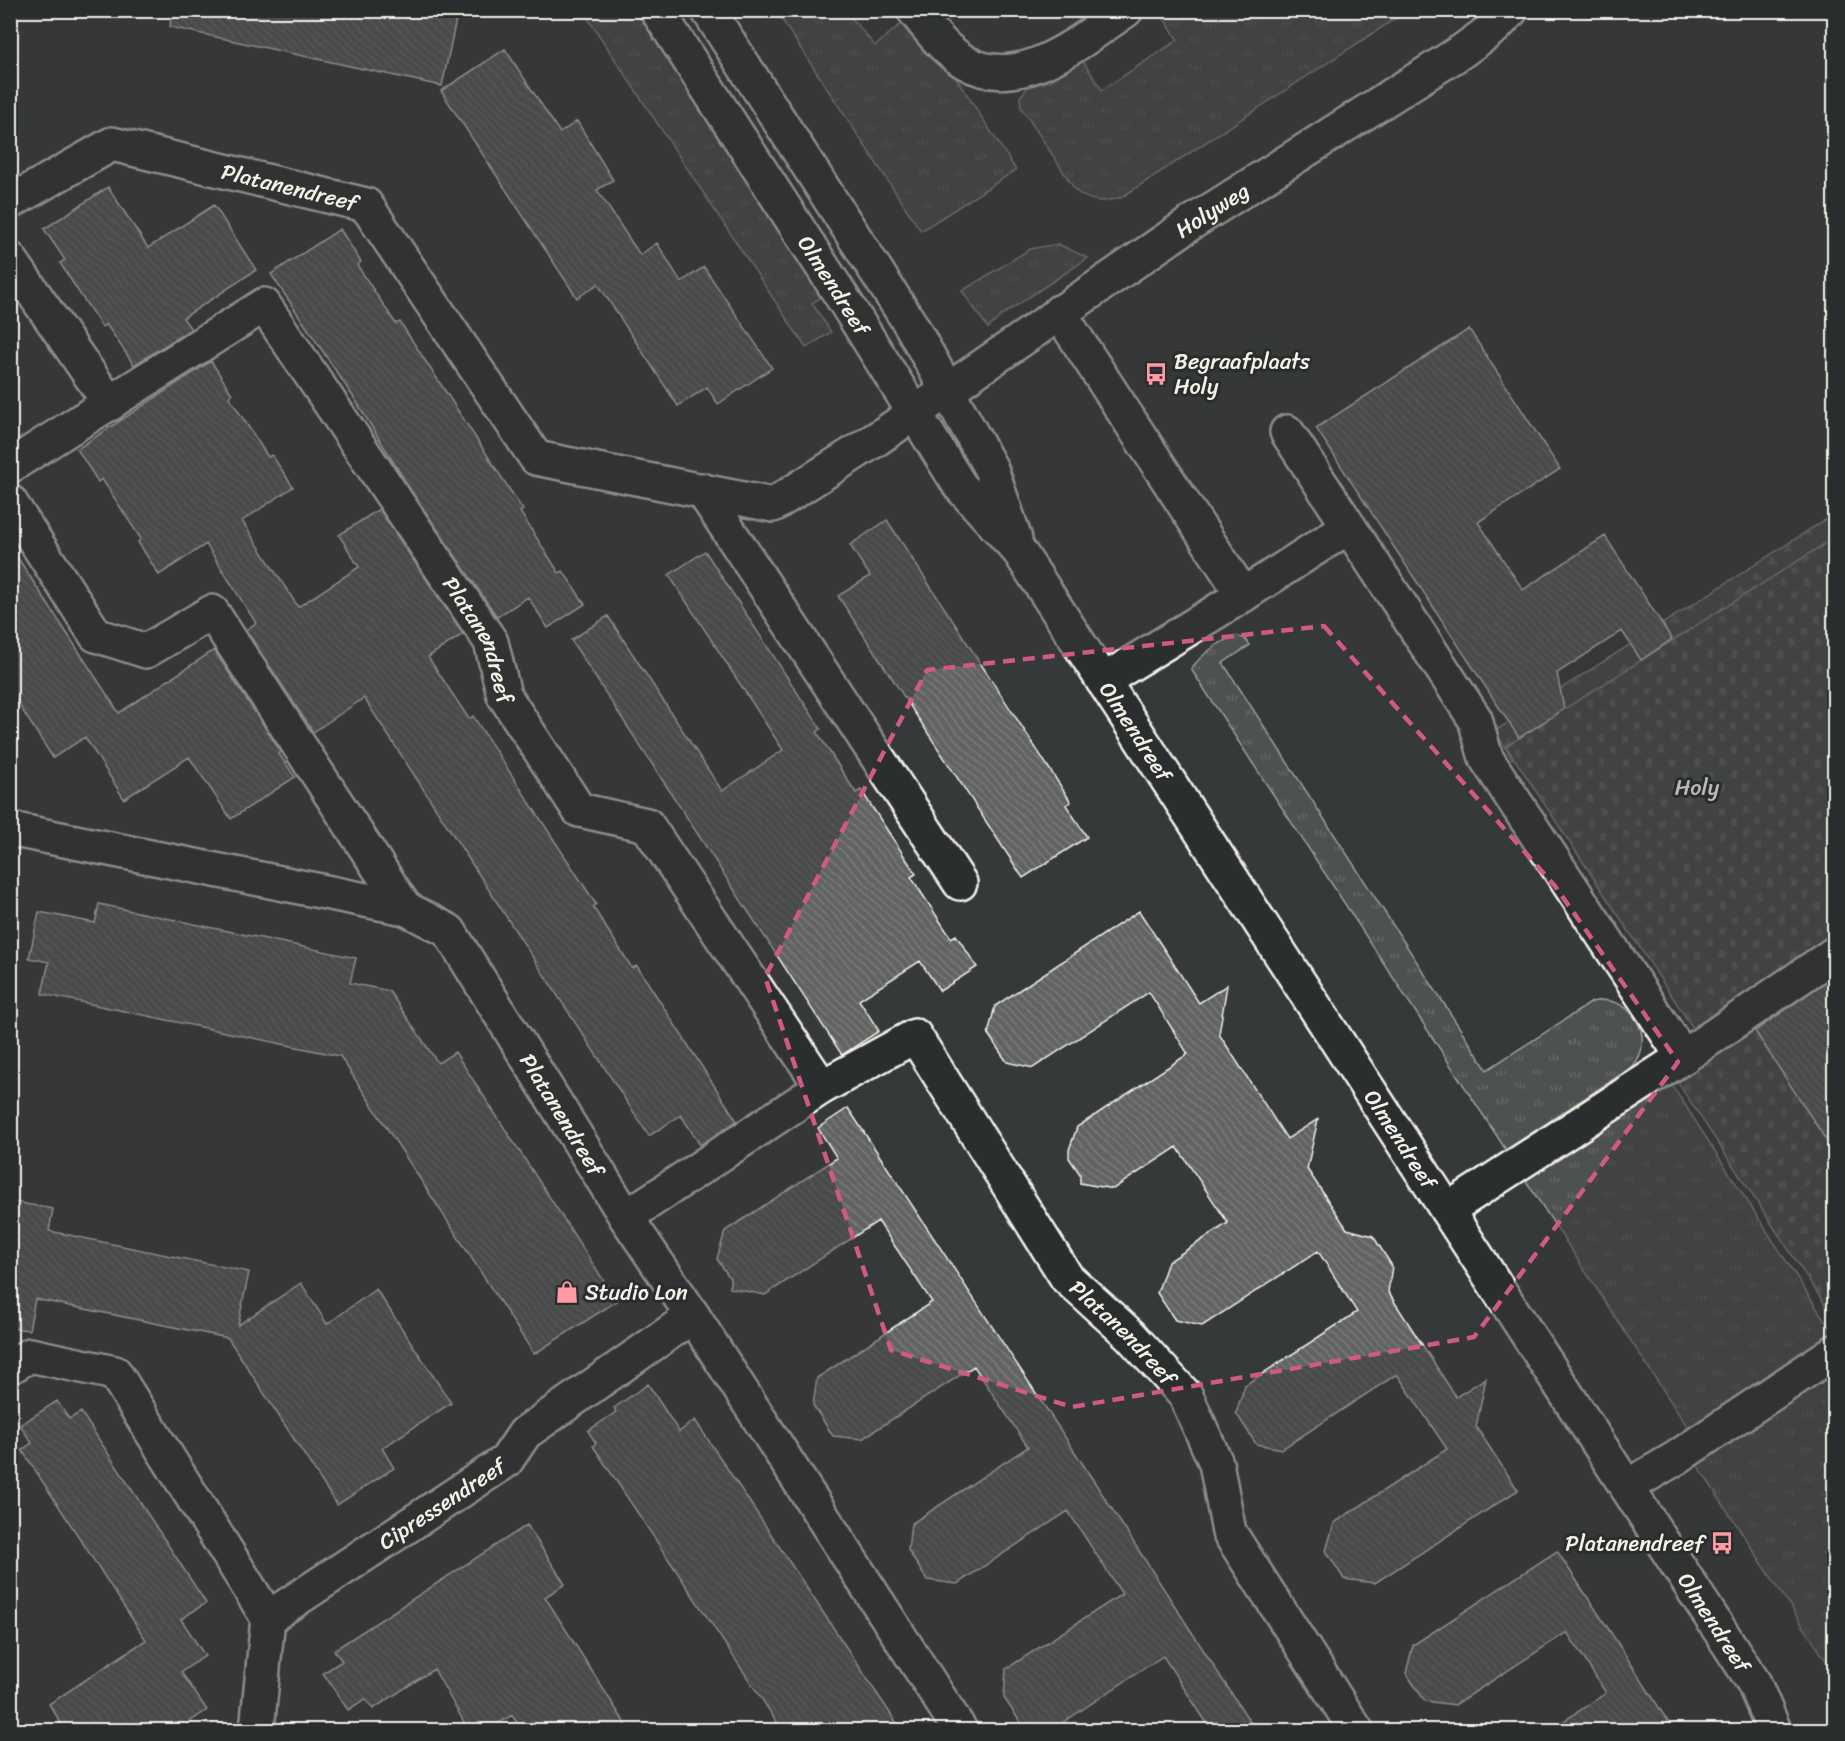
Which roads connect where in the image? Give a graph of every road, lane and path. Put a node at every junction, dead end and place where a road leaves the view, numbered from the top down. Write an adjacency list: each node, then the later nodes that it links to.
1 (657, 10): 11 (street, Olmendreef)
2 (708, 10): 9 (street, Olmendreef)
3 (914, 10): 4 (street)
4 (1126, 10)
5 (1511, 10): 8 (street, Holyweg)
6 (10, 202): 14 (street, Platanendreef)
7 (10, 258): 10 (street)
8 (1059, 312): 9 (street, Holyweg); 18 (street)
9 (947, 390): 11 (street, Holyweg); 17 (street, Olmendreef)
10 (110, 404): 13 (street, Platanendreef); 25 (street, Platanendreef)
11 (913, 413): 14 (street, Platanendreef); 17 (street, Olmendreef)
12 (1287, 432): 16 (street)
13 (10, 466)
14 (702, 490): 21 (street)
15 (10, 502): 22 (street, Platanendreef)
16 (1348, 527): 18 (street); 24 (street)
17 (1019, 551): 19 (street, Olmendreef)
18 (1244, 595): 19 (street)
19 (1102, 681): 26 (street, Olmendreef)
20 (10, 829): 22 (street, Platanendreef)
21 (960, 883)
22 (405, 908): 27 (street, Platanendreef)
23 (1834, 954): 24 (street)
24 (1683, 1057): 26 (street)
25 (822, 1087): 27 (street, Platanendreef); 35 (street, Platanendreef)
26 (1447, 1210): 31 (street, Olmendreef)
27 (626, 1217): 28 (street, Platanendreef)
28 (693, 1316): 32 (street, Cipressendreef); 33 (street, Platanendreef)
29 (1834, 1352): 31 (street)
30 (10, 1366): 32 (street)
31 (1627, 1487): 36 (street, Olmendreef)
32 (268, 1618): 34 (street)
33 (951, 1727)
34 (257, 1731)
35 (1356, 1731)
36 (1774, 1731)

